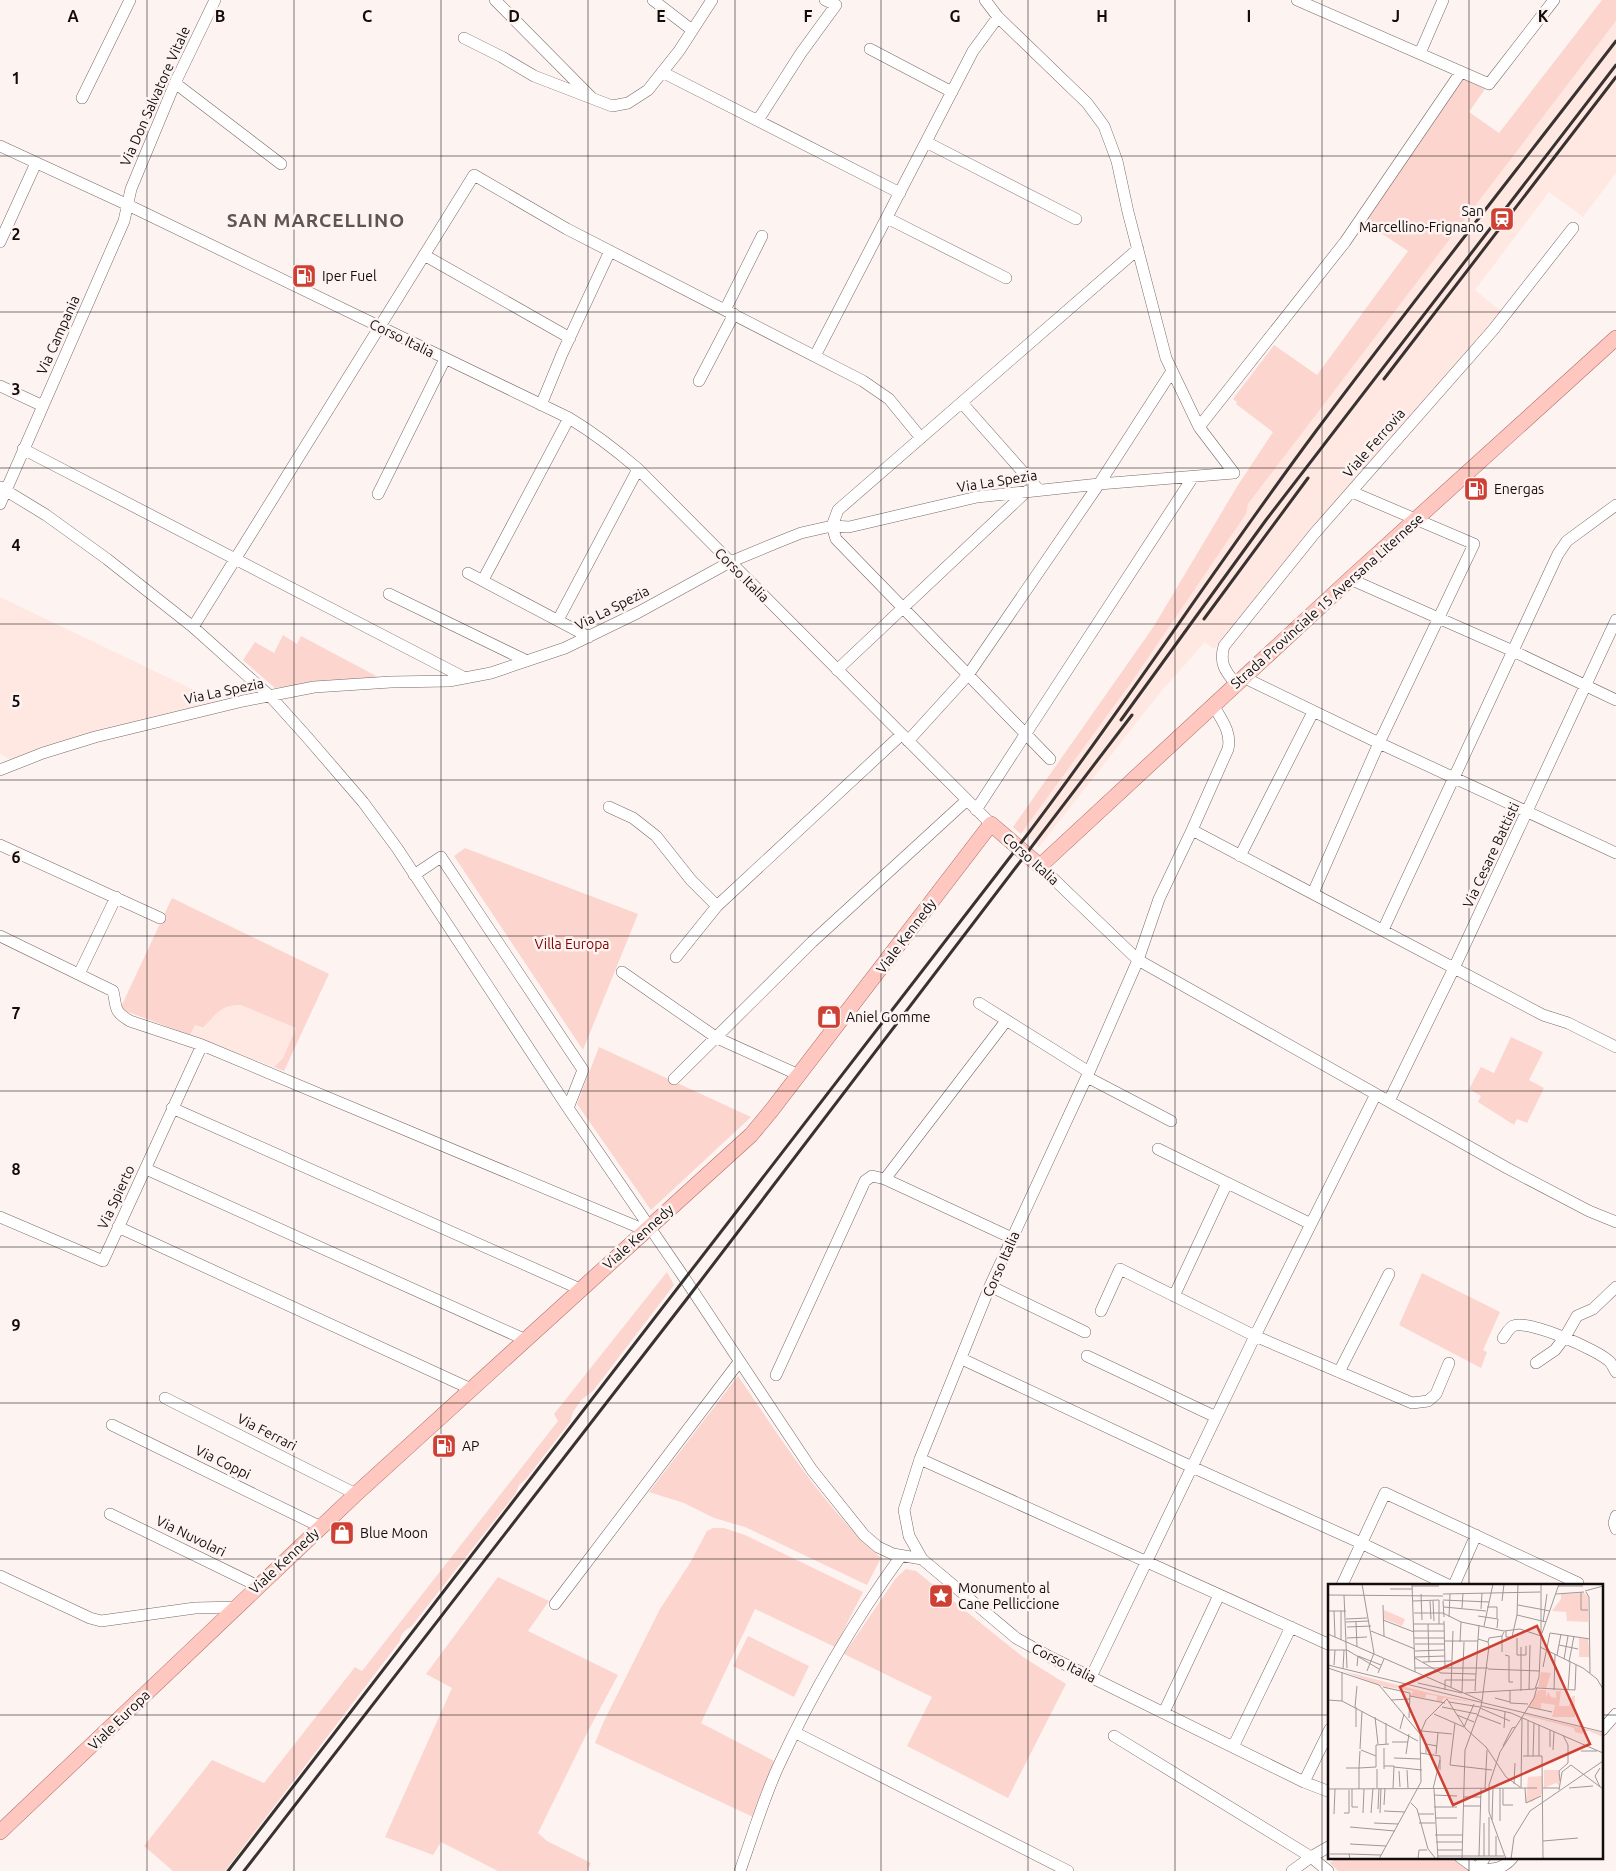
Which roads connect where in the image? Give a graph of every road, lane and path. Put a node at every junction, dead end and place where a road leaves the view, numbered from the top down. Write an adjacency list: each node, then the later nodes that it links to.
1 (130, 0): 20 (street)
2 (215, 0): 18 (street, Via Don Salvatore Vitale)
3 (653, 0): 12 (street)
4 (712, 0): 12 (street)
5 (825, 0): 22 (street)
6 (985, 0): 11 (street)
7 (1297, 0): 15 (street)
8 (1443, 0): 15 (street)
9 (1554, 0): 17 (street)
10 (499, 2): 21 (street)
11 (998, 17): 19 (street); 34 (street)
12 (692, 30): 16 (street)
13 (464, 38): 21 (street)
14 (870, 49): 19 (street)
15 (1420, 53): 17 (street)
16 (662, 72): 21 (street); 22 (street)
17 (1461, 72): 51 (street)
18 (175, 83): 26 (street); 28 (street, Via Don Salvatore Vitale)
19 (952, 92): 23 (street)
20 (82, 98)
21 (594, 100)
22 (758, 120): 27 (street)
23 (926, 142): 27 (street); 30 (street)
24 (0, 146): 25 (street, Corso Italia)
25 (36, 163): 28 (street, Corso Italia); 33 (street)
26 (281, 164)
27 (900, 193): 29 (street)
28 (128, 205): 39 (street, Corso Italia); 49 (street, Via Campania)
29 (887, 218): 37 (street); 42 (street)
30 (1076, 219)
31 (1573, 228): 59 (street, Viale Ferrovia)
32 (762, 236): 38 (street)
33 (0, 242)
34 (1138, 248): 44 (street); 47 (street)
35 (610, 251): 36 (street); 38 (street); 40 (street)
36 (424, 255): 39 (street); 40 (street)
37 (1006, 278)
38 (730, 312): 42 (street); 45 (street)
39 (379, 328): 43 (street, Corso Italia); 65 (street)
40 (570, 338): 48 (street)
41 (1616, 338): 63 (main road, Strada Provinciale 15 Aversana Liternese)
42 (815, 356): 52 (street)
43 (445, 359): 48 (street, Corso Italia); 60 (street)
44 (1172, 371): 51 (street); 56 (street)
45 (699, 381)
46 (0, 386): 49 (street)
47 (962, 403): 52 (street); 58 (street)
48 (541, 405): 50 (street, Corso Italia)
49 (43, 406): 53 (street, Via Campania)
50 (570, 418): 54 (street, Corso Italia); 69 (street)
51 (1199, 427): 55 (street, Via La Spezia)
52 (921, 438): 64 (street)
53 (23, 449): 57 (street, Via Campania); 65 (street)
54 (638, 469): 66 (street, Corso Italia); 73 (street)
55 (1193, 477): 56 (street, Via La Spezia); 88 (street)
56 (1099, 484): 58 (street, Via La Spezia); 80 (street)
57 (3, 488): 61 (street, Via Campania); 75 (street)
58 (1033, 490): 64 (street, Via La Spezia); 71 (street)
59 (1352, 492): 63 (street); 82 (street, Viale Ferrovia)
60 (378, 494)
61 (0, 504)
62 (1616, 505): 77 (street)
63 (1417, 518): 68 (main road, Strada Provinciale 15 Aversana Liternese); 72 (street)
64 (832, 526): 66 (street, Via La Spezia); 71 (street)
65 (236, 558): 75 (street); 81 (street)
66 (730, 562): 76 (street, Via La Spezia); 79 (street, Corso Italia)
67 (468, 573): 69 (street)
68 (1350, 579): 72 (street); 82 (main road, Strada Provinciale 15 Aversana Liternese)
69 (483, 580): 73 (street)
70 (389, 594): 78 (street)
71 (902, 607): 79 (street); 80 (street)
72 (1439, 618): 77 (street); 90 (street)
73 (558, 620): 76 (street)
74 (1616, 620): 83 (street, Via Cesare Battisti)
75 (193, 627): 84 (street)
76 (589, 637): 78 (street, Via La Spezia)
77 (1513, 651): 83 (street); 93 (street)
78 (527, 661): 81 (street, Via La Spezia)
79 (837, 670): 89 (street, Corso Italia)
80 (968, 675): 88 (street); 89 (street)
81 (465, 678): 84 (street, Via La Spezia)
82 (1239, 680): 86 (main road, Strada Provinciale 15 Aversana Liternese); 87 (street)
83 (1585, 685): 85 (street); 97 (street, Via Cesare Battisti)
84 (271, 697): 92 (street, Via La Spezia); 104 (street)
85 (1616, 700)
86 (1213, 705): 99 (street); 103 (main road, Strada Provinciale 15 Aversana Liternese)
87 (1313, 712): 90 (street); 102 (street)
88 (1026, 734): 91 (street); 96 (street)
89 (905, 738): 94 (street, Corso Italia); 107 (street)
90 (1379, 743): 93 (street); 105 (street)
91 (1050, 759)
92 (0, 770)
93 (1453, 777): 97 (street); 109 (street)
94 (967, 800): 96 (street, Corso Italia); 118 (street)
95 (609, 807): 107 (street)
96 (976, 810): 98 (street, Corso Italia)
97 (1527, 812): 101 (street); 113 (street, Via Cesare Battisti)
98 (992, 824): 103 (main road, Corso Italia); 122 (main road, Viale Kennedy)
99 (1192, 830): 102 (street); 112 (street)
100 (0, 844): 106 (street)
101 (1616, 853)
102 (1240, 856): 105 (street)
103 (1040, 866): 112 (street, Corso Italia)
104 (414, 875): 127 (street); 127 (street)
105 (1313, 893): 109 (street)
106 (116, 897): 108 (street); 115 (street)
107 (717, 906): 111 (street)
108 (160, 918)
109 (1383, 930): 113 (street)
110 (0, 936): 115 (street)
111 (676, 957)
112 (1138, 960): 121 (street, Corso Italia); 124 (street)
113 (1454, 968): 120 (street); 125 (street, Via Cesare Battisti)
114 (622, 972): 118 (street)
115 (79, 974): 119 (street)
116 (980, 1003): 117 (street)
117 (1006, 1021): 121 (street); 131 (street)
118 (717, 1038): 122 (street); 123 (street)
119 (202, 1045): 126 (street, Via Spierto); 137 (street)
120 (1616, 1047)
121 (1088, 1074): 128 (street); 138 (street, Corso Italia)
122 (799, 1075): 137 (main road, Viale Kennedy)
123 (674, 1079)
124 (1376, 1094): 125 (street); 135 (street)
125 (1389, 1101): 134 (street)
126 (172, 1108): 130 (street, Via Spierto); 142 (street)
127 (568, 1108): 137 (street)
128 (1171, 1121)
129 (1158, 1149): 132 (street)
130 (146, 1169): 136 (street, Via Spierto); 149 (street)
131 (885, 1179): 138 (street); 157 (street)
132 (1227, 1183): 135 (street); 143 (street)
133 (0, 1216): 136 (street, Via Spierto)
134 (1616, 1222)
135 (1311, 1224): 146 (street)
136 (118, 1228): 158 (street)
137 (647, 1229): 142 (main road, Viale Kennedy); 152 (street)
138 (1012, 1238): 140 (street, Corso Italia)
139 (1389, 1274): 155 (street)
140 (990, 1286): 145 (street); 151 (street, Corso Italia)
141 (1616, 1287): 147 (street)
142 (580, 1289): 149 (main road, Viale Kennedy)
143 (1174, 1296): 144 (street); 146 (street)
144 (1101, 1312)
145 (1085, 1332)
146 (1255, 1336): 155 (street); 160 (street)
147 (1565, 1337): 148 (street); 154 (street); 156 (street)
148 (1503, 1338)
149 (526, 1340): 158 (main road, Viale Kennedy)
150 (1087, 1356): 160 (street)
151 (962, 1358): 162 (street, Corso Italia); 163 (street)
152 (739, 1362): 171 (street); 181 (street)
153 (1449, 1363): 155 (street)
154 (1536, 1363)
155 (1339, 1372)
156 (1616, 1372)
157 (776, 1375)
158 (471, 1389): 164 (main road, Viale Kennedy)
159 (165, 1398): 164 (street, Via Ferrari)
160 (1216, 1417): 163 (street)
161 (112, 1425): 167 (street, Via Coppi)
162 (920, 1459): 172 (street, Corso Italia); 173 (street)
163 (1192, 1468): 170 (street); 173 (street)
164 (356, 1494): 167 (main road, Viale Kennedy)
165 (110, 1514): 179 (street, Via Nuvolari)
166 (1616, 1516): 168 (street)
167 (321, 1526): 179 (main road, Viale Kennedy)
168 (1616, 1529)
169 (1476, 1535): 170 (street); 175 (street); 178 (street)
170 (1361, 1543): 176 (street); 177 (street)
171 (902, 1556): 172 (street); 189 (street)
172 (922, 1559): 185 (street, Corso Italia)
173 (1146, 1563): 180 (street); 185 (street)
174 (0, 1576): 182 (street)
175 (1578, 1583)
176 (1342, 1584)
177 (1446, 1584)
178 (1454, 1584)
179 (258, 1586): 182 (main road, Viale Kennedy)
180 (1220, 1595): 183 (street); 186 (street)
181 (555, 1604)
182 (236, 1607): 195 (main road, Viale Europa)
183 (1291, 1627): 184 (street); 192 (street)
184 (1328, 1644)
185 (1091, 1677): 186 (street, Corso Italia)
186 (1164, 1712): 192 (street, Corso Italia)
187 (1616, 1714): 188 (street)
188 (1604, 1728)
189 (796, 1733): 202 (street); 203 (street)
190 (1328, 1733): 193 (street)
191 (1114, 1736): 197 (street)
192 (1233, 1747): 193 (street, Corso Italia)
193 (1304, 1782): 194 (street, Corso Italia)
194 (1328, 1791)
195 (0, 1832)
196 (1328, 1847): 197 (street)
197 (1311, 1856): 204 (street); 205 (street)
198 (1461, 1858): 201 (street)
199 (1484, 1858): 201 (street)
200 (1510, 1866): 201 (street)
201 (1478, 1870)
202 (740, 1871)
203 (1068, 1871)
204 (1292, 1871)
205 (1328, 1871)

